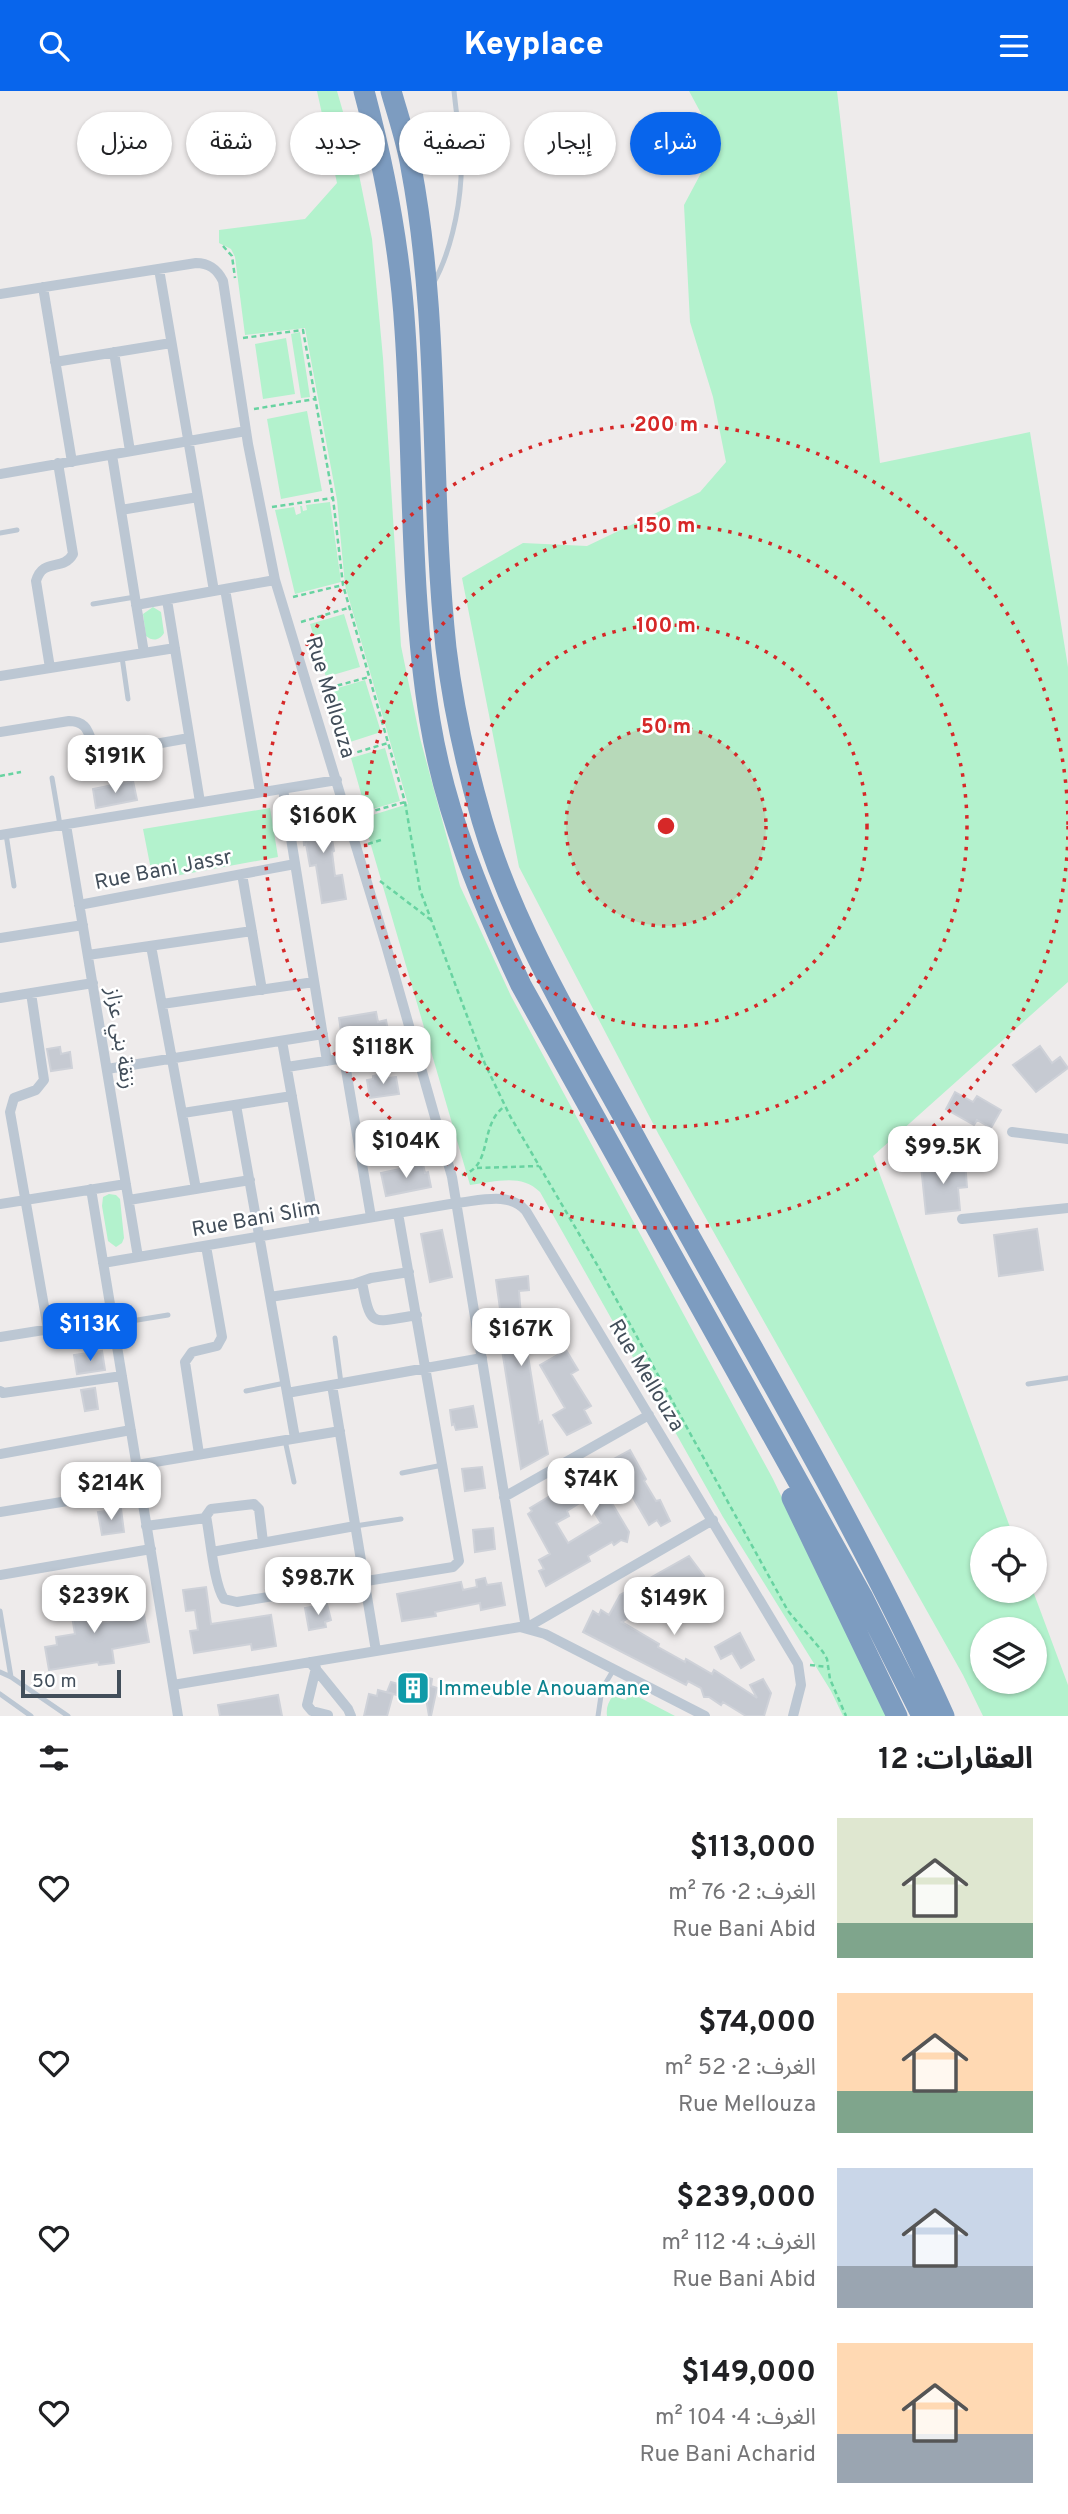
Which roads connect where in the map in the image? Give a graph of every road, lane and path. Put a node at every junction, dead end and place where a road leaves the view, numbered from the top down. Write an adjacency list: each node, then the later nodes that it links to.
1 (363, 91): 125 (highway)
2 (391, 91): 9 (highway)
3 (454, 91): 9 (lane)
4 (223, 246): 7 (path)
5 (159, 269): 6 (street, Rue Mellouza); 11 (street); 16 (street, Rue Mellouza)
6 (43, 287): 8 (street, Rue Mellouza); 13 (street)
7 (236, 288)
8 (0, 294)
9 (427, 295): 162 (highway)
10 (243, 338): 14 (path)
11 (171, 343): 12 (street); 17 (street)
12 (114, 352): 13 (street); 18 (street)
13 (55, 362): 20 (street)
14 (315, 399): 15 (path); 24 (path)
15 (256, 419)
16 (246, 431): 17 (street); 29 (street, Rue Mellouza)
17 (188, 442): 18 (street); 23 (street)
18 (130, 451): 19 (street)
19 (112, 455): 20 (street); 26 (street)
20 (72, 461): 21 (street)
21 (58, 463): 22 (street); 41 (street)
22 (0, 474)
23 (198, 497): 26 (street); 31 (street)
24 (333, 498): 25 (path); 30 (path)
25 (272, 507)
26 (121, 510): 34 (street)
27 (16, 530): 28 (lane)
28 (0, 533)
29 (275, 580): 31 (street); 50 (street, Rue Mellouza)
30 (343, 585): 32 (path); 36 (path)
31 (220, 590): 33 (street); 56 (street)
32 (293, 597)
33 (167, 600): 34 (street); 38 (street)
34 (135, 601): 35 (lane); 39 (street)
35 (93, 604)
36 (349, 607): 37 (path); 43 (path)
37 (301, 622)
38 (175, 648): 39 (street); 47 (street)
39 (144, 653): 40 (street)
40 (122, 657): 41 (street); 45 (lane)
41 (50, 668): 42 (street)
42 (0, 676)
43 (370, 677): 44 (path); 48 (path)
44 (321, 690)
45 (128, 699)
46 (0, 732): 47 (street)
47 (189, 738): 57 (street)
48 (388, 743): 50 (path); 58 (path)
49 (338, 746): 50 (path)
50 (336, 759): 54 (street, Rue Mellouza)
51 (21, 772): 52 (path)
52 (0, 776)
53 (52, 778): 59 (lane)
54 (337, 780): 55 (street); 83 (street, Rue Mellouza)
55 (283, 789): 56 (street); 64 (street)
56 (260, 793): 57 (street)
57 (200, 802): 59 (street)
58 (405, 802): 60 (path); 69 (path)
59 (63, 825): 62 (street); 68 (street, زنقة بني عزاز)
60 (362, 825)
61 (365, 834): 63 (path)
62 (3, 835): 66 (lane)
63 (384, 839)
64 (295, 864): 65 (street, Rue Bani Jassr); 75 (street)
65 (242, 874): 68 (street, Rue Bani Jassr); 71 (street)
66 (14, 886)
67 (382, 892): 69 (path)
68 (79, 905): 70 (street, زنقة بني عزاز)
69 (431, 920): 91 (path)
70 (83, 925): 72 (street); 74 (street, زنقة بني عزاز)
71 (252, 931): 73 (street); 77 (street)
72 (0, 938)
73 (151, 946): 74 (street); 80 (street)
74 (88, 955): 76 (street, زنقة بني عزاز)
75 (314, 982): 77 (street); 81 (street)
76 (93, 983): 78 (street); 88 (street, زنقة بني عزاز)
77 (262, 990): 80 (street)
78 (31, 993): 79 (street); 102 (street)
79 (0, 998)
80 (162, 1004): 85 (street)
81 (323, 1034): 82 (street); 86 (street)
82 (282, 1041): 85 (street); 87 (street)
83 (415, 1047): 84 (street); 97 (street, Rue Mellouza)
84 (344, 1058): 86 (street); 108 (street)
85 (172, 1059): 88 (street); 92 (street)
86 (327, 1061): 87 (street)
87 (287, 1067): 89 (street)
88 (107, 1069): 99 (street, زنقة بني عزاز)
89 (292, 1096): 90 (street); 110 (street)
90 (236, 1105): 92 (street); 98 (street)
91 (505, 1106): 95 (path); 96 (path)
92 (183, 1113): 101 (street)
93 (1012, 1132): 94 (street)
94 (1068, 1139)
95 (539, 1166): 96 (path); 163 (path)
96 (477, 1168): 97 (path)
97 (452, 1177): 104 (street, Rue Mellouza)
98 (250, 1180): 101 (street); 111 (street)
99 (126, 1184): 100 (street); 103 (street, زنقة بني عزاز)
100 (91, 1189): 102 (street); 114 (street)
101 (196, 1189): 103 (street)
102 (25, 1200): 105 (street); 121 (street)
103 (129, 1201): 113 (street, زنقة بني عزاز)
104 (456, 1203): 107 (street, Rue Bani Slim); 124 (street); 134 (street, Rue Mellouza)
105 (0, 1204)
106 (1068, 1208): 109 (street)
107 (398, 1213): 108 (street, Rue Bani Slim); 115 (street)
108 (371, 1217): 110 (street, Rue Bani Slim)
109 (962, 1219)
110 (315, 1227): 111 (street, Rue Bani Slim)
111 (259, 1236): 112 (street, Rue Bani Slim); 117 (street)
112 (206, 1246): 113 (street, Rue Bani Slim); 139 (street)
113 (138, 1257): 114 (street, Rue Bani Slim)
114 (103, 1263): 120 (street)
115 (409, 1272): 116 (street); 119 (street)
116 (362, 1282): 117 (street); 119 (street)
117 (270, 1297): 131 (street)
118 (168, 1315): 120 (lane)
119 (417, 1315): 126 (street)
120 (113, 1321): 121 (street); 127 (street)
121 (48, 1329): 122 (street)
122 (0, 1337)
123 (335, 1338): 129 (lane)
124 (482, 1358): 126 (street); 145 (street)
125 (732, 1363): 178 (highway); 179 (highway)
126 (427, 1368): 129 (street); 141 (street)
127 (122, 1375): 132 (street); 135 (street)
128 (1068, 1378): 130 (lane)
129 (337, 1384): 131 (street); 136 (street)
130 (1028, 1384)
131 (286, 1388): 133 (lane); 137 (street)
132 (0, 1391)
133 (246, 1391)
134 (649, 1415): 145 (street); 149 (street, Rue Mellouza)
135 (131, 1430): 138 (street); 140 (street)
136 (340, 1430): 137 (street); 151 (street)
137 (290, 1439): 139 (street); 143 (lane)
138 (0, 1454)
139 (199, 1454): 140 (street)
140 (137, 1465): 144 (street)
141 (443, 1465): 142 (lane); 156 (street)
142 (402, 1473)
143 (294, 1482)
144 (141, 1489): 146 (street); 150 (street)
145 (505, 1497): 158 (street)
146 (0, 1512)
147 (206, 1518): 150 (street); 152 (street); 154 (street)
148 (401, 1519): 151 (lane)
149 (713, 1520): 158 (street); 160 (street, Rue Mellouza)
150 (146, 1526): 153 (street)
151 (355, 1527): 152 (street); 156 (street)
152 (264, 1542): 154 (street)
153 (150, 1549): 155 (street); 167 (street)
154 (212, 1552): 156 (street)
155 (0, 1575)
156 (365, 1581): 159 (street)
157 (0, 1611): 166 (lane)
158 (526, 1628): 159 (street); 164 (street)
159 (376, 1651): 161 (street)
160 (798, 1664): 163 (path); 176 (street)
161 (313, 1665): 167 (street); 169 (street); 173 (street)
162 (922, 1666): 180 (highway); 181 (highway)
163 (828, 1667): 177 (path)
164 (614, 1669): 174 (lane); 175 (street)
165 (0, 1672): 166 (lane)
166 (11, 1677): 171 (lane)
167 (173, 1685): 172 (street)
168 (0, 1695): 170 (lane)
169 (328, 1715)
170 (31, 1716)
171 (68, 1716)
172 (178, 1716)
173 (351, 1716)
174 (598, 1716)
175 (705, 1716)
176 (793, 1716)
177 (846, 1716)
178 (897, 1716)
179 (922, 1716)
180 (944, 1716)
181 (959, 1716)

